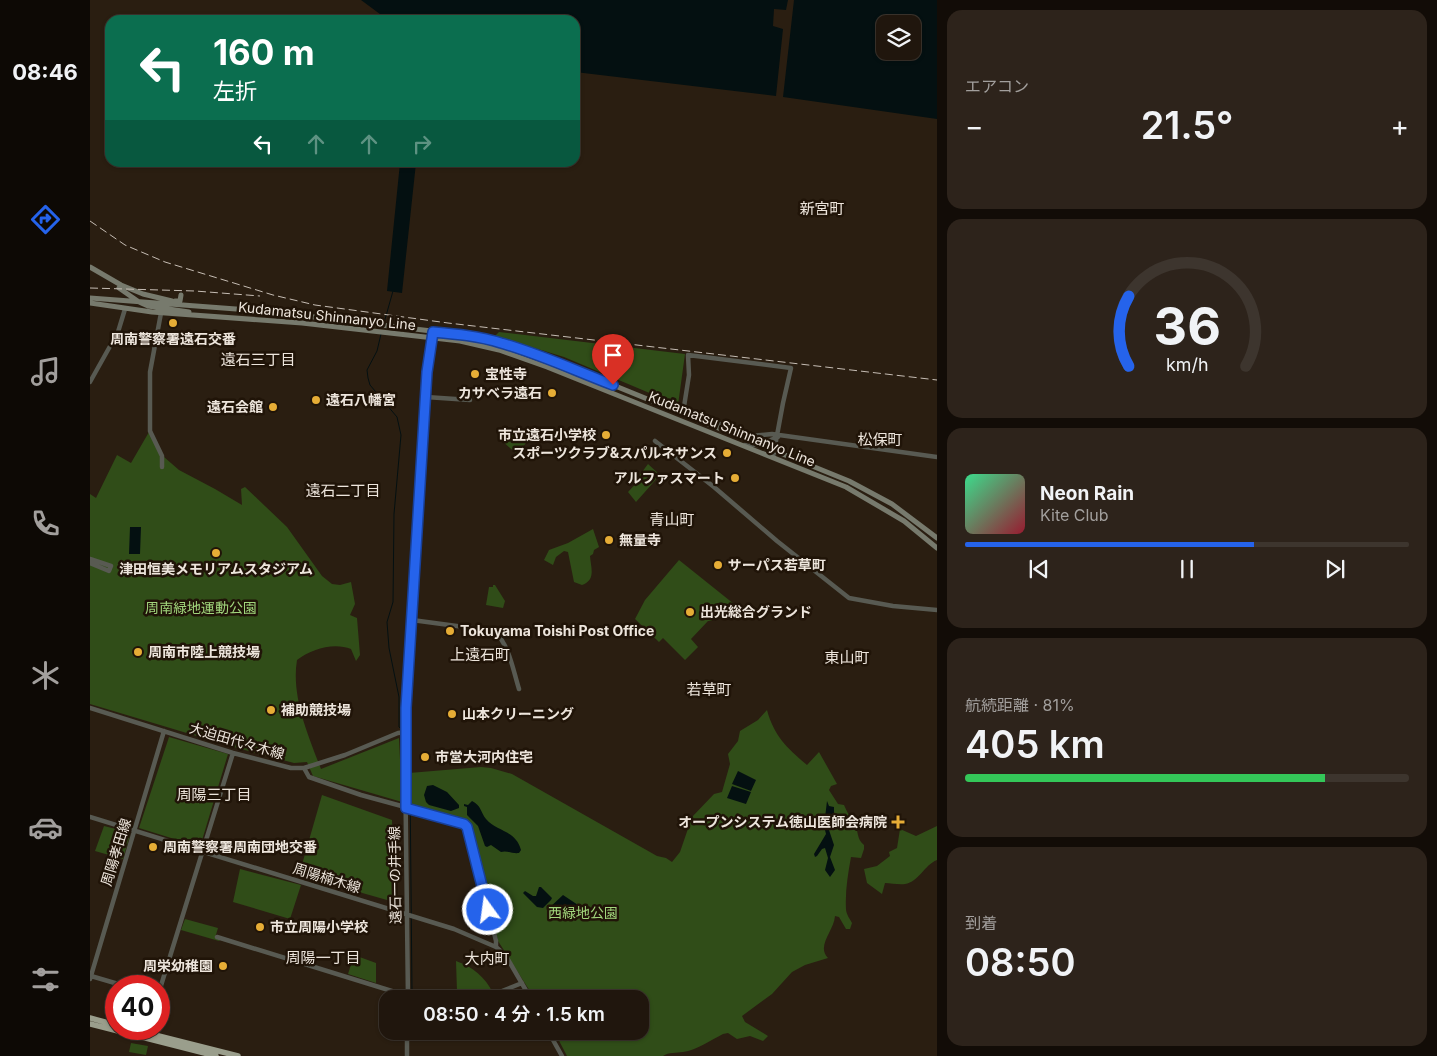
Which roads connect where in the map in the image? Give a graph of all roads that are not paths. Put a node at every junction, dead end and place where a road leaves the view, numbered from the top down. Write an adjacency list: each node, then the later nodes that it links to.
1 (90, 268): 2 (main road); 8 (main road)
2 (119, 288): 5 (main road); 6 (main road)
3 (181, 295): 8 (main road)
4 (90, 298): 5 (main road, Kudamatsu Shinnanyo Line)
5 (126, 300): 6 (main road, Kudamatsu Shinnanyo Line); 9 (main road)
6 (139, 302): 8 (main road, Kudamatsu Shinnanyo Line); 11 (main road)
7 (90, 303): 9 (main road, Kudamatsu Shinnanyo Line)
8 (178, 303): 12 (main road, Kudamatsu Shinnanyo Line)
9 (125, 309): 10 (main road, Kudamatsu Shinnanyo Line); 14 (street)
10 (161, 313): 11 (main road, Kudamatsu Shinnanyo Line); 25 (street)
11 (196, 315): 13 (main road, Kudamatsu Shinnanyo Line)
12 (433, 332): 13 (street, 遠石一の井手線); 17 (main road, Kudamatsu Shinnanyo Line)
13 (431, 338): 15 (street, 遠石一の井手線); 20 (main road, Kudamatsu Shinnanyo Line)
14 (90, 382)
15 (426, 397): 16 (street); 31 (street, 遠石一の井手線)
16 (470, 400)
17 (686, 414): 18 (street); 18 (street); 21 (main road, Kudamatsu Shinnanyo Line)
18 (778, 436): 21 (street); 22 (street); 24 (street)
19 (655, 441): 30 (street)
20 (740, 444): 21 (street); 23 (main road, Kudamatsu Shinnanyo Line)
21 (758, 445): 22 (main road, Kudamatsu Shinnanyo Line)
22 (773, 451): 23 (street); 26 (main road, Kudamatsu Shinnanyo Line)
23 (773, 457): 27 (main road, Kudamatsu Shinnanyo Line)
24 (937, 457)
25 (162, 467)
26 (937, 538)
27 (937, 548)
28 (90, 558): 29 (street)
29 (90, 564)
30 (937, 610)
31 (412, 620): 32 (street); 35 (street, 遠石一の井手線)
32 (519, 689)
33 (90, 708): 34 (street, 大迫田代々木線)
34 (164, 731): 36 (street, 大迫田代々木線); 40 (street, 周陽孝田線)
35 (406, 732): 37 (street, 大迫田代々木線); 38 (street, 遠石一の井手線)
36 (233, 752): 37 (street, 大迫田代々木線); 41 (street)
37 (304, 768): 38 (street)
38 (406, 808): 42 (street, 遠石一の井手線); 44 (street)
39 (90, 817): 40 (street, 周陽楠木線)
40 (135, 831): 41 (street, 周陽楠木線); 46 (street, 周陽孝田線)
41 (201, 851): 42 (street, 周陽楠木線); 45 (street)
42 (410, 916): 44 (street, 周陽楠木線); 50 (street, 遠石一の井手線)
43 (217, 937): 49 (street)
44 (496, 947): 48 (street, 周陽楠木線)
45 (164, 975)
46 (91, 977): 47 (street)
47 (105, 981)
48 (522, 983): 51 (street); 52 (street, 周陽楠木線)
49 (386, 990)
50 (408, 990)
51 (504, 990)
52 (526, 990)
53 (90, 1018): 54 (highway)
54 (105, 1022)
55 (90, 1024): 59 (highway)
56 (170, 1038): 60 (highway)
57 (407, 1040): 61 (street)
58 (553, 1040): 62 (street)
59 (216, 1056)
60 (238, 1056)
61 (407, 1056)
62 (562, 1056)

